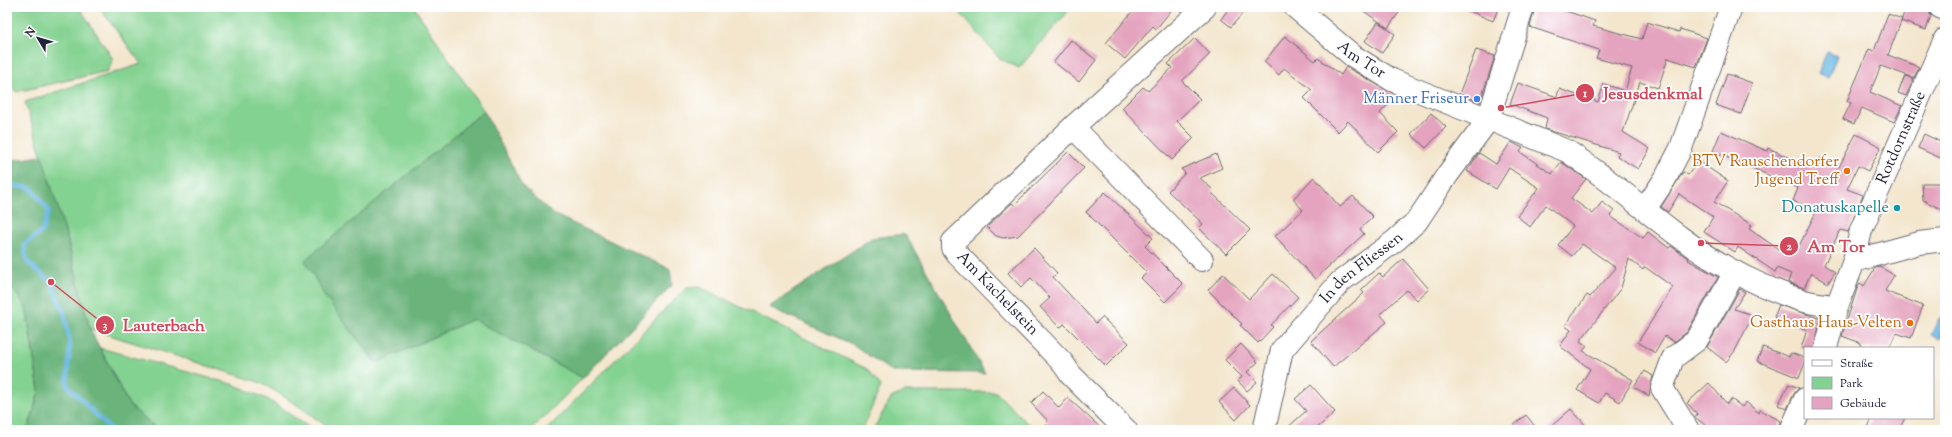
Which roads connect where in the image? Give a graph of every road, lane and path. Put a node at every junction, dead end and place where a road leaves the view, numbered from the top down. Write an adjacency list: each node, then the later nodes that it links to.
1 (1205, 7): 9 (street, Am Kachelstein)
2 (1295, 7): 8 (street, Am Tor)
3 (1523, 7): 8 (street, In den Fliessen)
4 (1731, 7): 10 (street)
5 (1940, 7): 6 (street)
6 (1945, 9)
7 (1945, 38): 13 (street, Rotdornstraße)
8 (1488, 120): 10 (street, Am Tor); 19 (street, In den Fliessen)
9 (1074, 127): 12 (street); 18 (street, Am Kachelstein)
10 (1645, 209): 14 (street, Am Tor)
11 (1945, 240): 13 (street)
12 (1202, 260)
13 (1854, 261): 15 (street, Rotdornstraße)
14 (1735, 272): 15 (street, Am Tor); 20 (street)
15 (1837, 306): 16 (street, Rotdornstraße)
16 (1826, 347)
17 (1804, 401): 21 (street)
18 (1126, 430)
19 (1264, 430)
20 (1688, 430)
21 (1791, 430)

